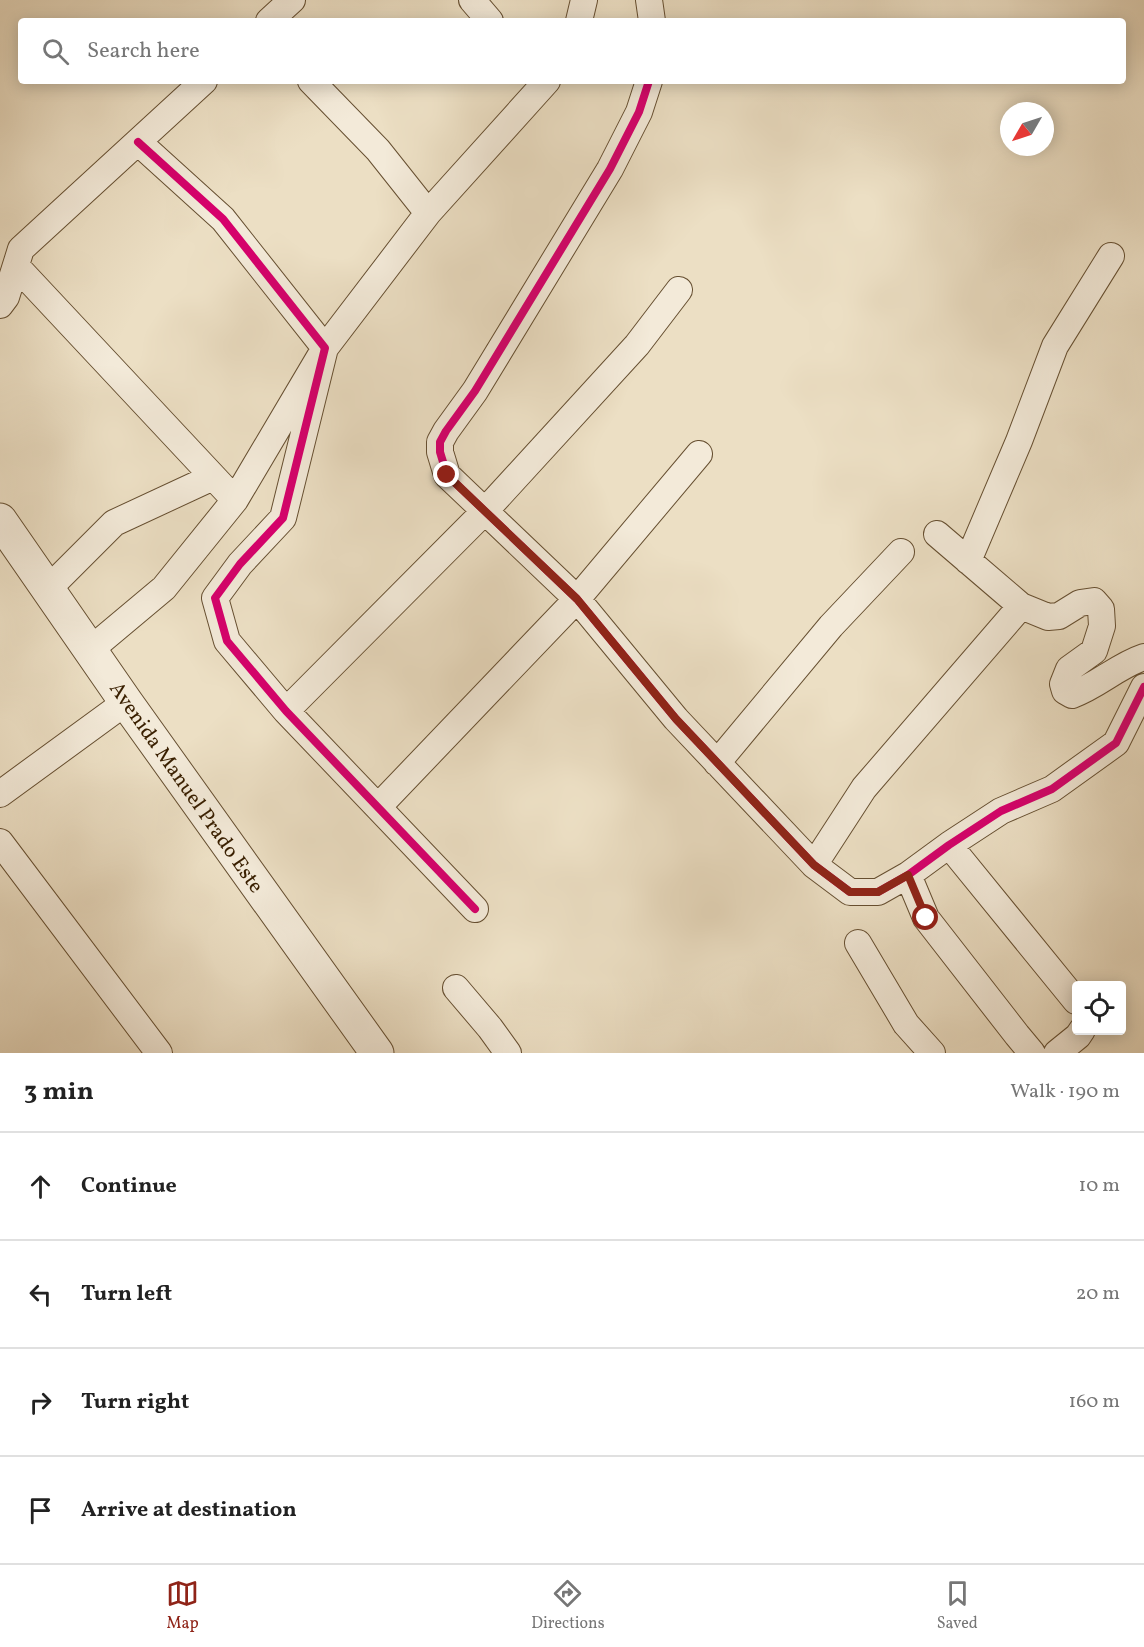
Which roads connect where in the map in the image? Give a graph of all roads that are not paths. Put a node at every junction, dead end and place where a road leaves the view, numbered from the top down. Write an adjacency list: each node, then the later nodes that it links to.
1 (292, 0): 5 (street)
2 (472, 0): 6 (street)
3 (584, 0): 7 (street)
4 (649, 0): 8 (street)
5 (272, 18)
6 (487, 18)
7 (580, 18)
8 (652, 18)
9 (201, 84): 13 (street)
10 (314, 84): 14 (street)
11 (543, 84): 14 (street)
12 (648, 84): 23 (street)
13 (138, 142): 16 (street); 19 (street)
14 (428, 213): 19 (street)
15 (1111, 256): 27 (street)
16 (16, 266): 18 (street); 21 (street)
17 (679, 290): 23 (street)
18 (0, 305)
19 (325, 348): 22 (street); 35 (street)
20 (699, 454): 29 (street)
21 (213, 477): 22 (street); 28 (street)
22 (235, 501): 31 (street)
23 (485, 511): 29 (street); 35 (street)
24 (0, 520): 28 (street, Avenida Manuel Prado Este)
25 (937, 534): 27 (street)
26 (901, 552): 36 (street)
27 (968, 561): 30 (street)
28 (48, 589): 31 (street, Avenida Manuel Prado Este)
29 (577, 599): 36 (street); 38 (street)
30 (1021, 606): 32 (street); 41 (street)
31 (90, 650): 34 (street, Avenida Manuel Prado Este)
32 (1144, 657)
33 (1144, 687): 40 (street)
34 (126, 702): 37 (street); 49 (street, Avenida Manuel Prado Este)
35 (286, 711): 38 (street)
36 (717, 763): 41 (street)
37 (0, 794)
38 (378, 807): 43 (street)
39 (0, 842): 48 (street)
40 (949, 845): 42 (street); 46 (street)
41 (814, 865): 42 (street)
42 (908, 875): 52 (street)
43 (475, 909)
44 (858, 943): 51 (street)
45 (456, 988): 50 (street)
46 (1072, 995)
47 (1079, 1035): 53 (street)
48 (159, 1053)
49 (377, 1053)
50 (508, 1053)
51 (932, 1053)
52 (1032, 1053)
53 (1057, 1053)

